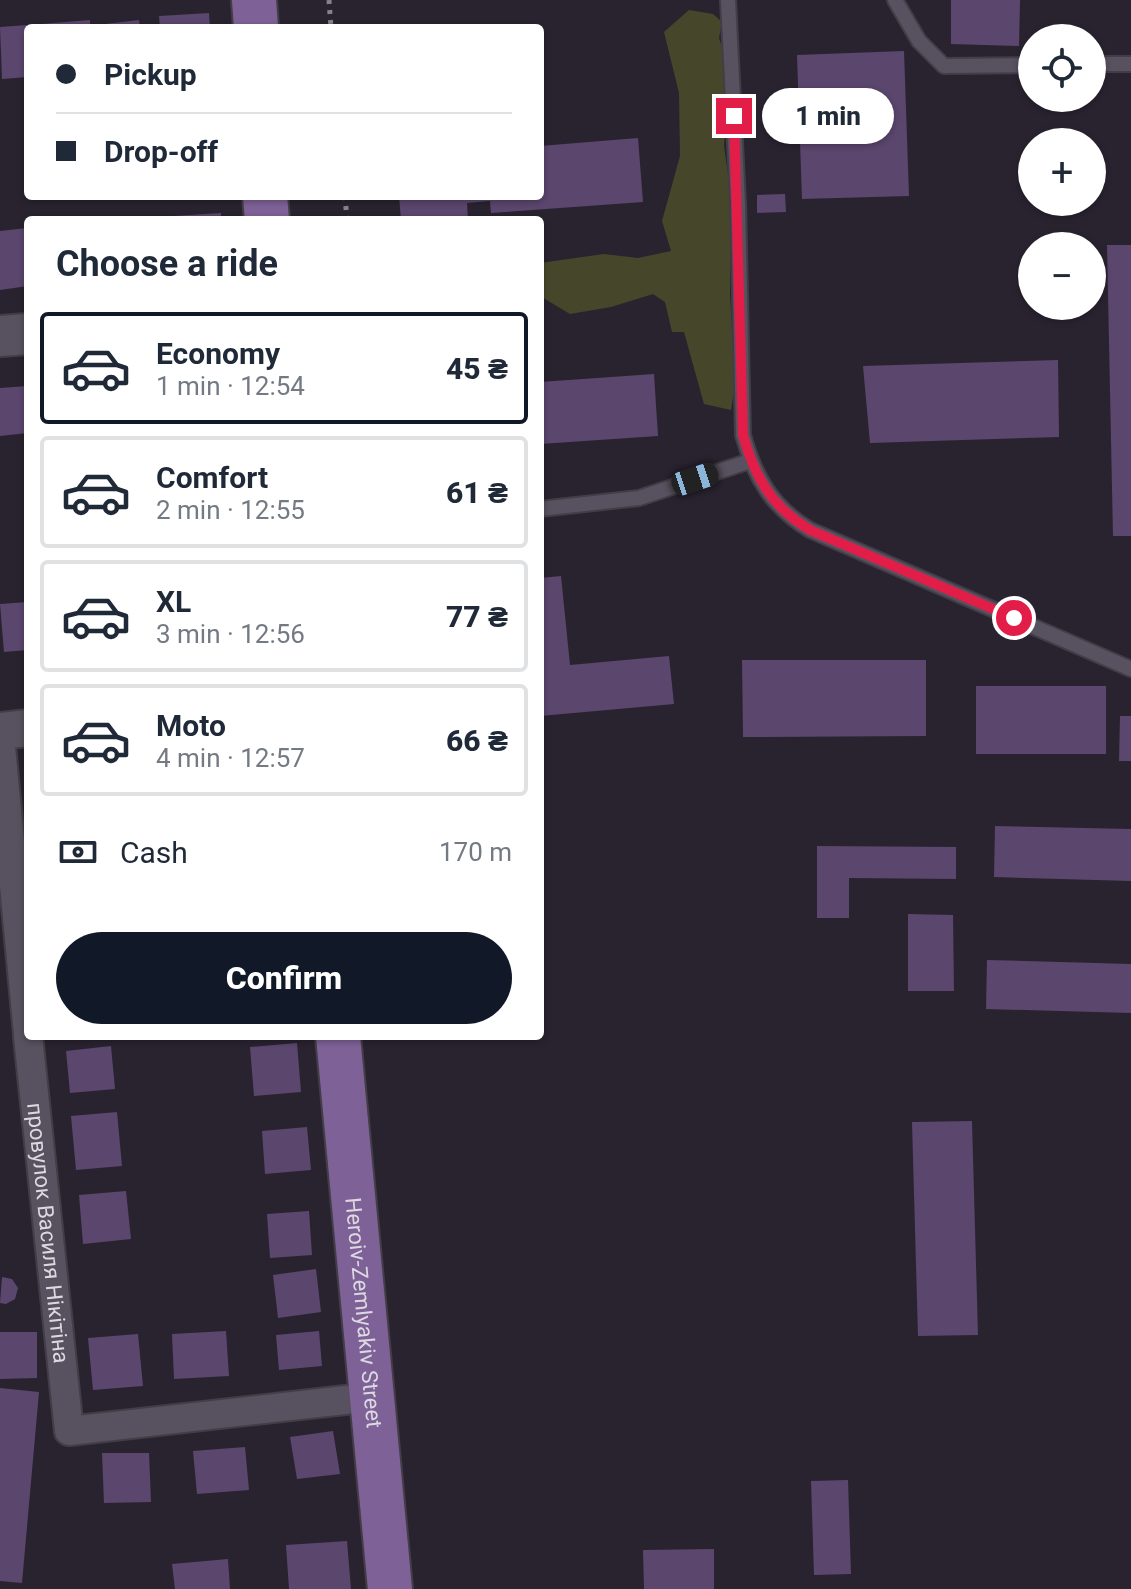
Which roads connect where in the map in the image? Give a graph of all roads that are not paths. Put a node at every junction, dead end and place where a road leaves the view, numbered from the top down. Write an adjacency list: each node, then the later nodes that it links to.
1 (254, 0): 4 (main road)
2 (728, 0): 10 (lane)
3 (895, 0): 7 (lane)
4 (256, 24)
5 (1106, 64): 6 (lane)
6 (1131, 64)
7 (1018, 65)
8 (24, 334): 9 (main road)
9 (0, 336)
10 (750, 461): 11 (lane); 12 (lane)
11 (544, 509)
12 (1131, 669)
13 (24, 729): 14 (street)
14 (0, 734): 15 (street, провулок Василя Нікітіна)
15 (24, 992)
16 (29, 1040): 18 (street, провулок Василя Нікітіна)
17 (338, 1040): 18 (main road, Heroiv-Zemlyakiv Street)
18 (372, 1397): 19 (main road, Heroiv-Zemlyakiv Street)
19 (390, 1589)

